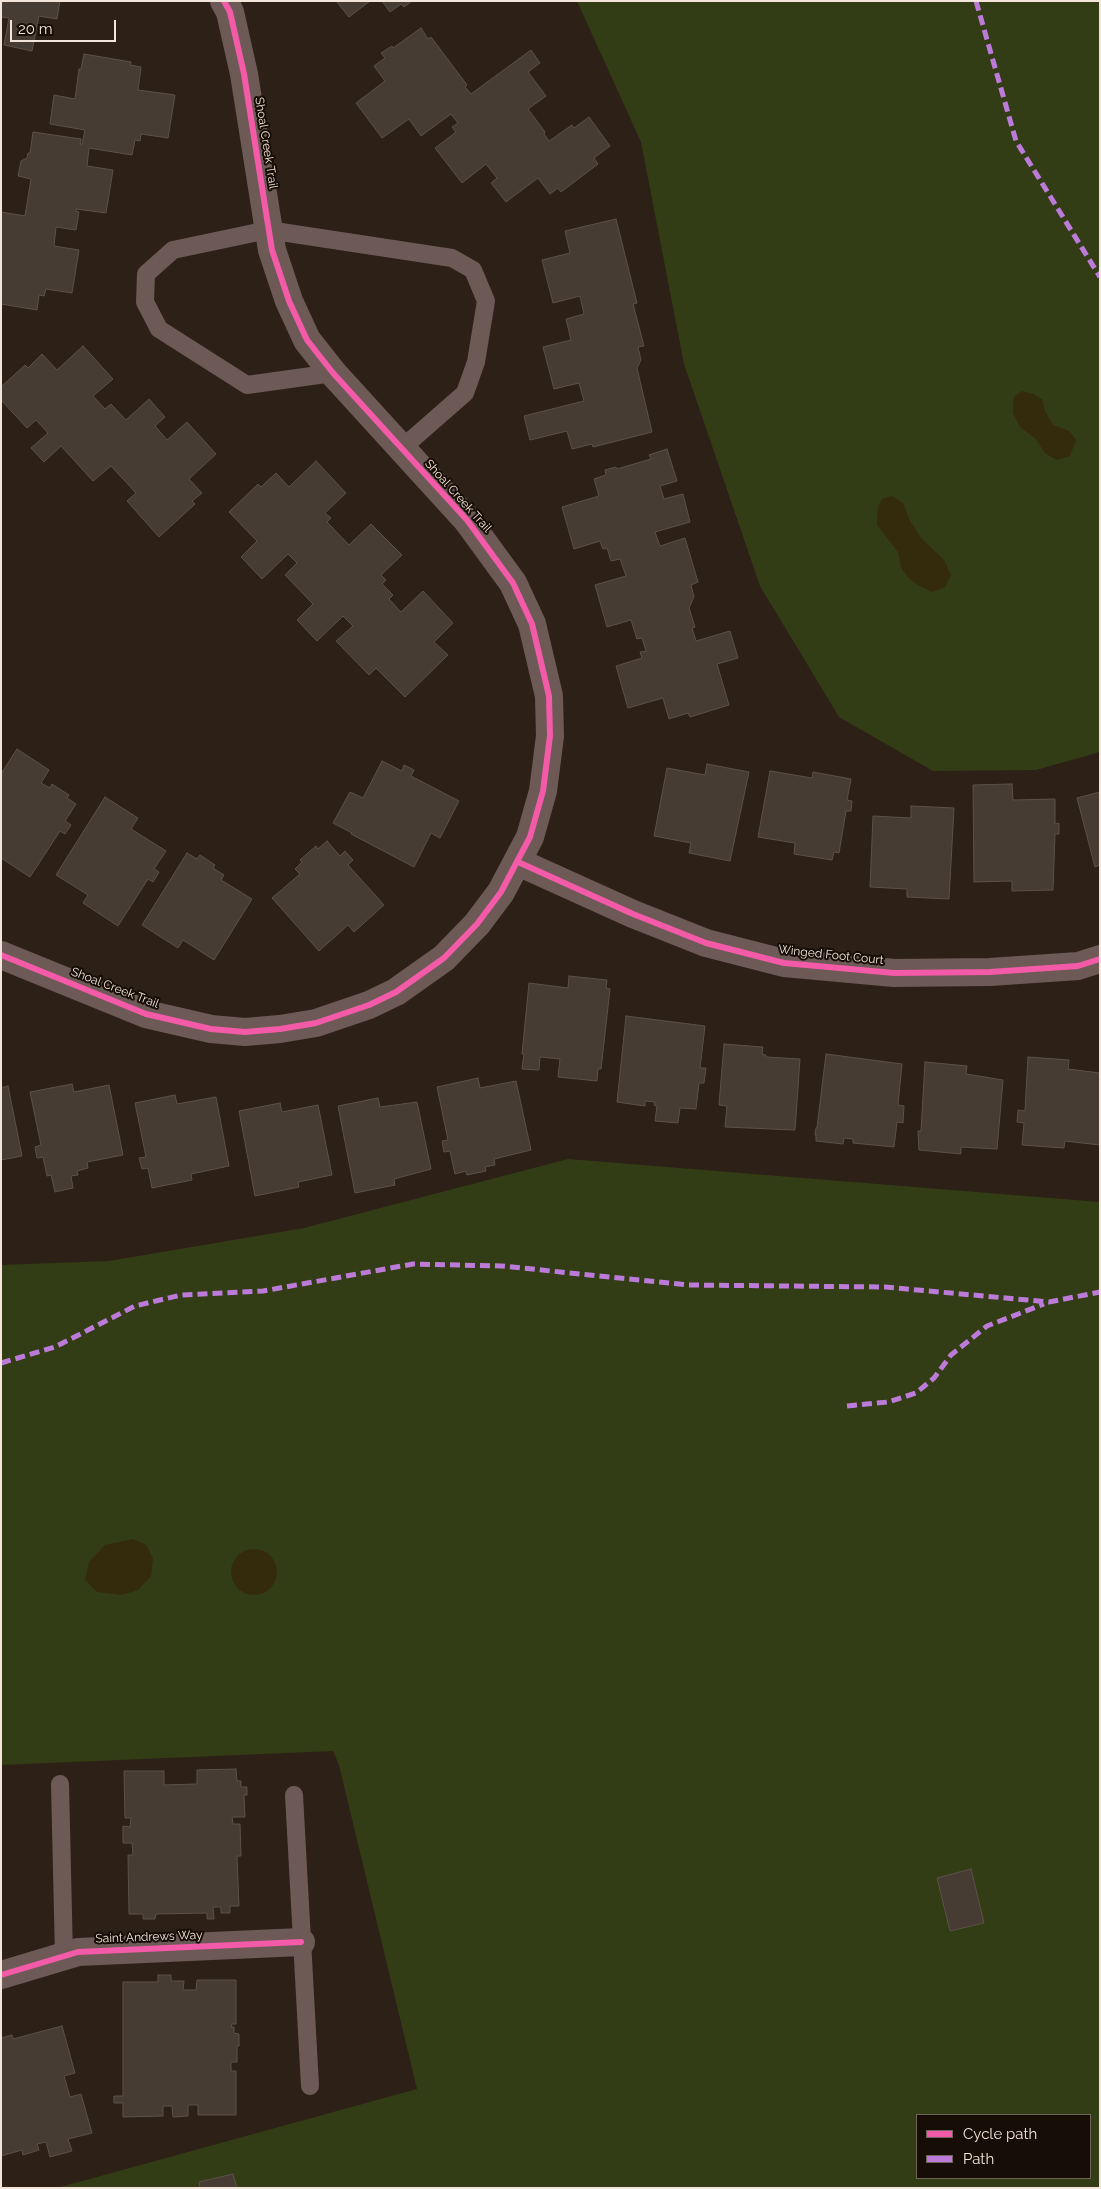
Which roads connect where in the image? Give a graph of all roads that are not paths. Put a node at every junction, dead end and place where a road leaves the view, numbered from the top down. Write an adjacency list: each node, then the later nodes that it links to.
1 (224, 1): 2 (street, Shoal Creek Trail)
2 (268, 230): 3 (street, Shoal Creek Trail); 3 (lane); 4 (lane)
3 (333, 373): 4 (street, Shoal Creek Trail)
4 (400, 449): 5 (street, Shoal Creek Trail)
5 (518, 862): 6 (street, Shoal Creek Trail); 7 (street, Winged Foot Court)
6 (1, 955)
7 (1092, 966)
8 (60, 1784): 11 (lane)
9 (294, 1795): 10 (lane)
10 (301, 1942): 11 (street, Saint Andrews Way); 13 (lane)
11 (64, 1958): 12 (street, Saint Andrews Way)
12 (1, 1975)
13 (310, 2086)

